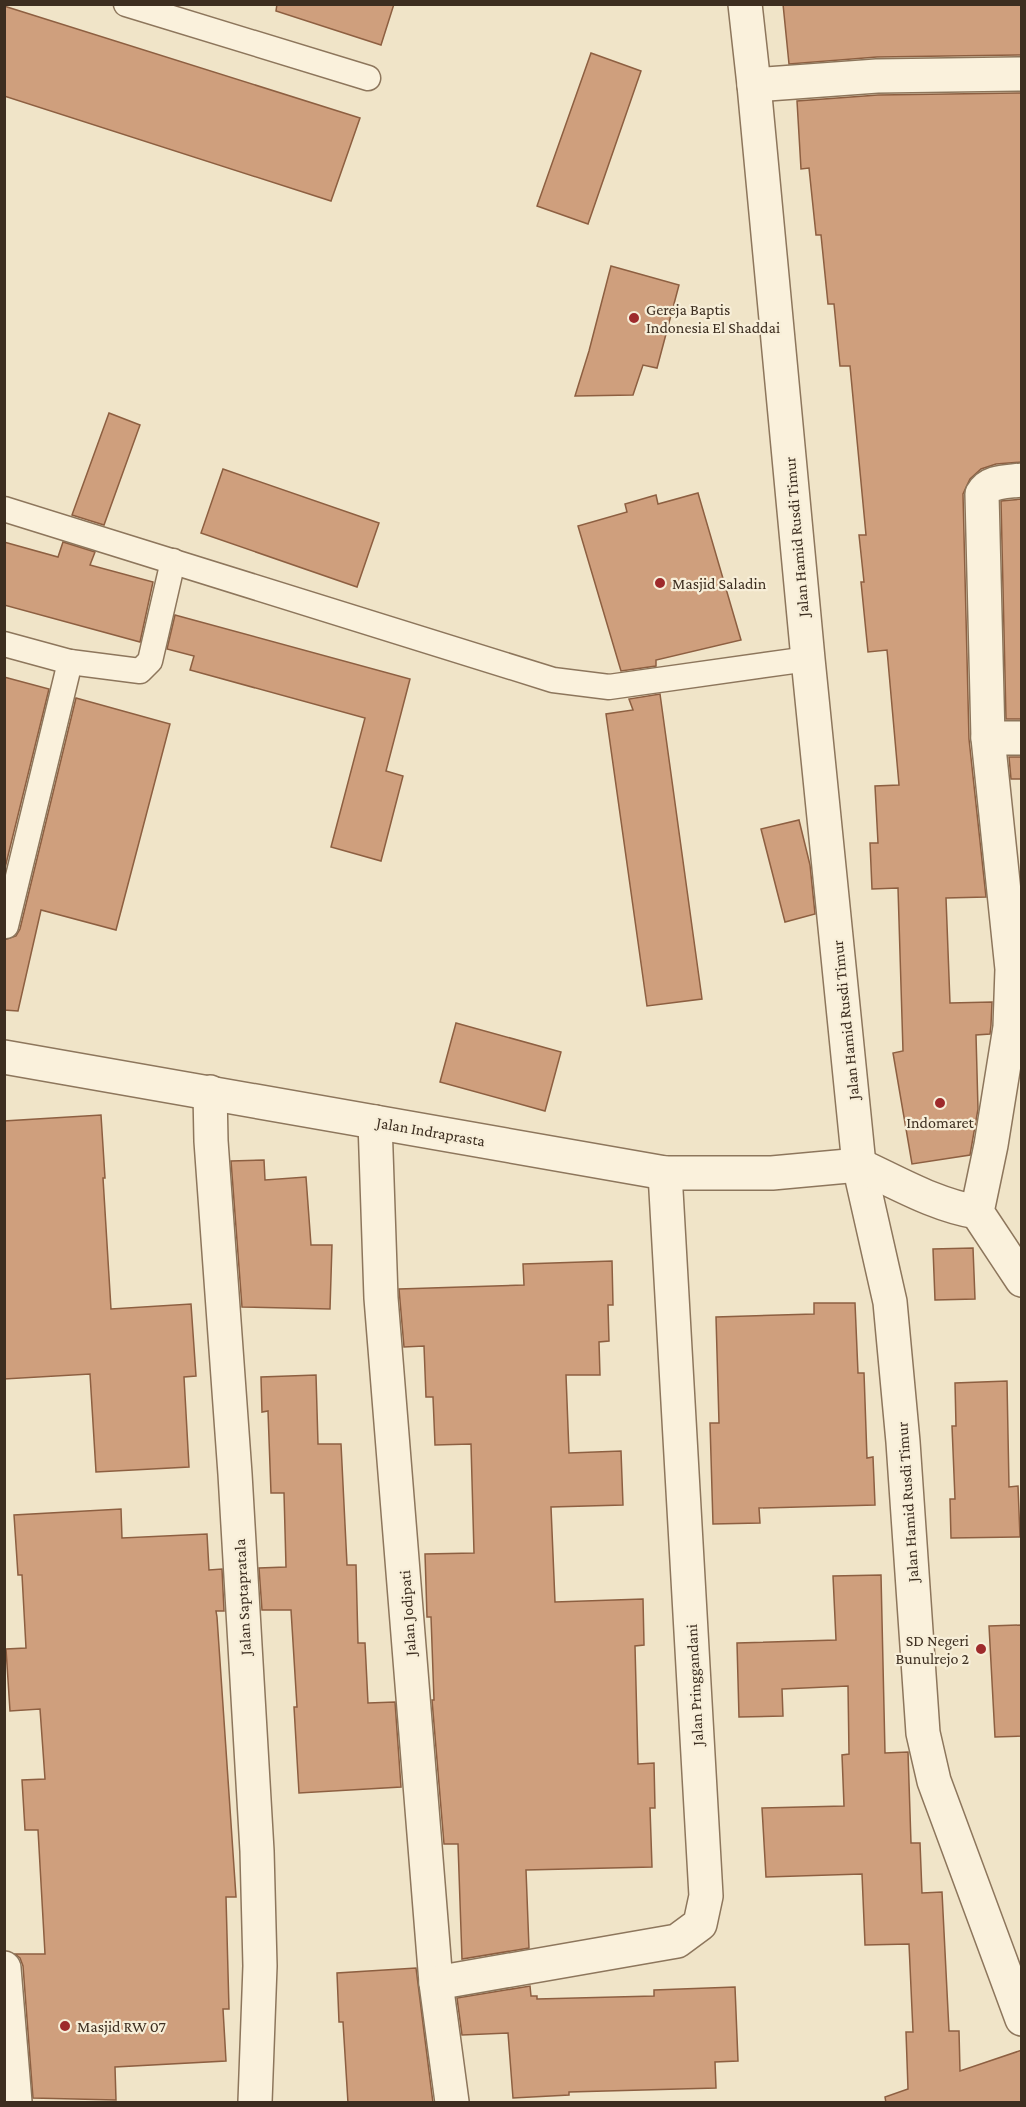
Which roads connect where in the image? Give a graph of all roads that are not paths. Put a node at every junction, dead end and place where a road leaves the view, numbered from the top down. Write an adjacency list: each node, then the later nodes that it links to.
1 (126, 4): 4 (lane)
2 (745, 4): 5 (street, Jalan Hamid Rusdi Timur)
3 (1022, 74): 5 (street)
4 (368, 78)
5 (754, 86): 10 (street, Jalan Hamid Rusdi Timur)
6 (1022, 480): 12 (street)
7 (4, 509): 8 (lane)
8 (173, 561): 10 (lane); 11 (lane)
9 (4, 644): 11 (lane)
10 (808, 659): 18 (street, Jalan Hamid Rusdi Timur)
11 (70, 662): 14 (lane)
12 (988, 738): 13 (street); 20 (street)
13 (1022, 738)
14 (12, 926)
15 (4, 1057): 16 (street, Jalan Indraprasta)
16 (210, 1092): 17 (street, Jalan Indraprasta); 26 (street, Jalan Saptapratala)
17 (375, 1122): 19 (street, Jalan Indraprasta); 23 (street, Jalan Jodipati)
18 (860, 1165): 19 (street, Jalan Indraprasta); 20 (street); 24 (street, Jalan Hamid Rusdi Timur)
19 (665, 1173): 23 (street, Jalan Pringgandani)
20 (977, 1212): 21 (street)
21 (1022, 1280)
22 (4, 1968): 25 (street)
23 (436, 1983): 27 (street, Jalan Jodipati)
24 (1022, 2019)
25 (15, 2103)
26 (255, 2103)
27 (452, 2103)

